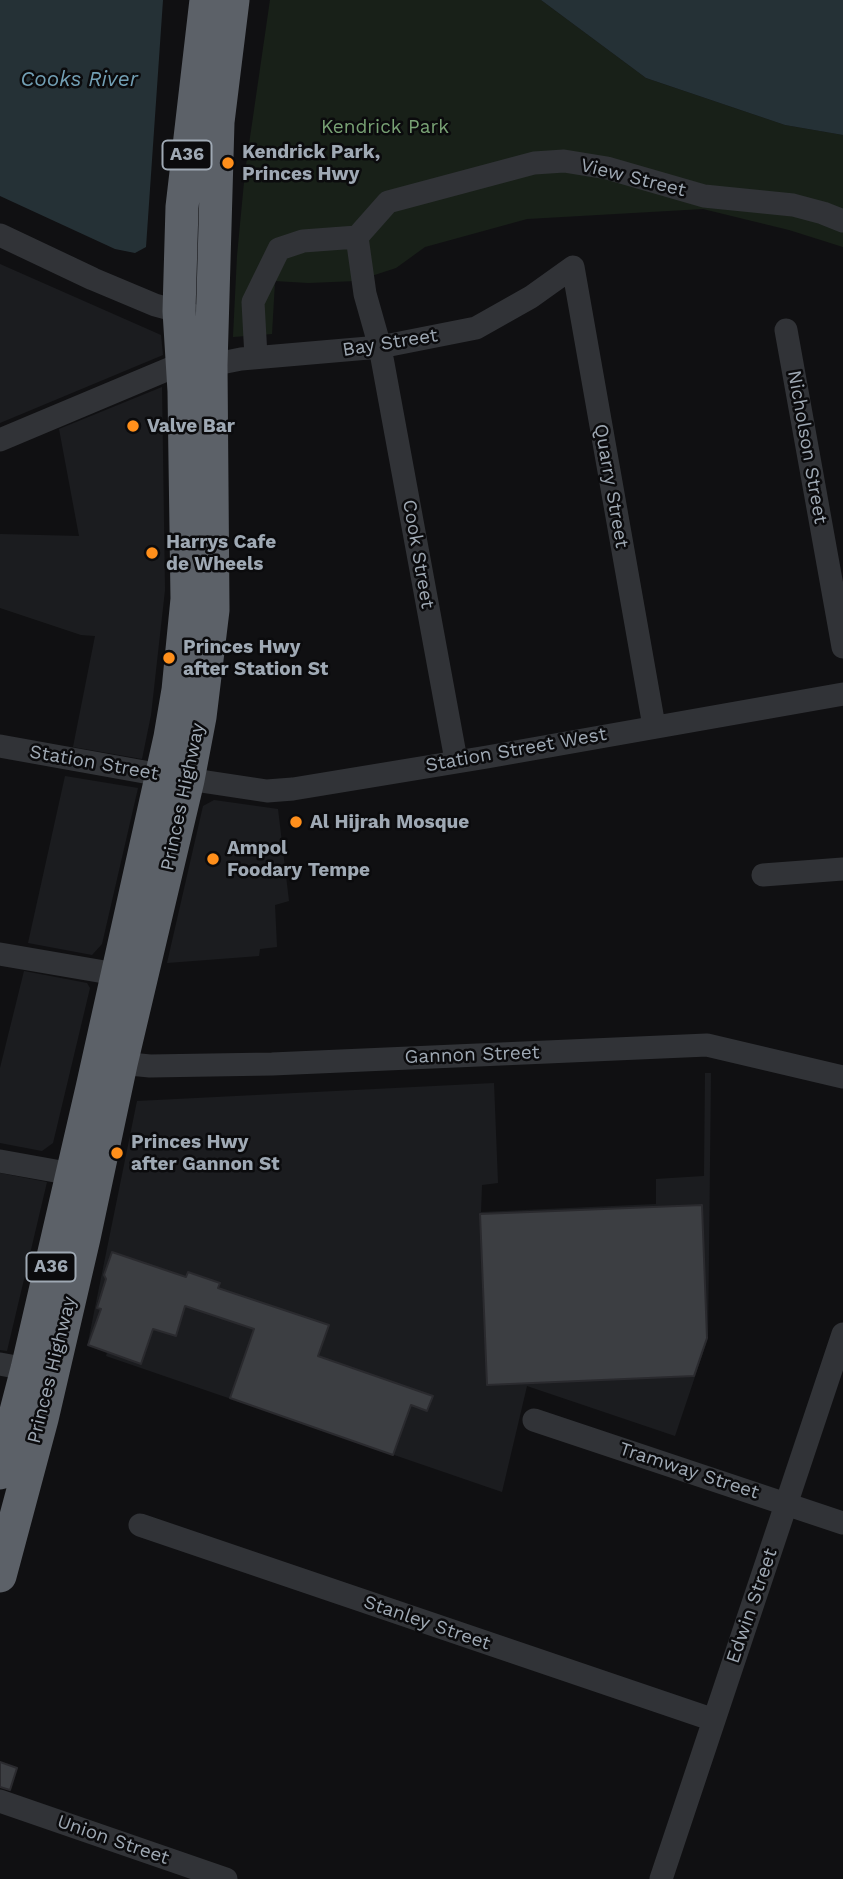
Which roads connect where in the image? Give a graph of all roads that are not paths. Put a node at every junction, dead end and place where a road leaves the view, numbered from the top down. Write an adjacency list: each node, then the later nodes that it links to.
1 (206, 0): 7 (highway, Princes Highway / A36)
2 (233, 0): 8 (highway, Princes Highway / A36)
3 (843, 221): 5 (street, View Street)
4 (0, 235): 7 (street)
5 (357, 237): 10 (street); 11 (street)
6 (556, 280): 10 (street, Bay Street); 16 (street, Quarry Street)
7 (179, 311): 8 (street); 12 (highway, Princes Highway / A36)
8 (212, 321): 12 (highway, Princes Highway / A36)
9 (786, 330): 14 (street, Nicholson Street)
10 (380, 347): 11 (street, Bay Street); 18 (street, Cook Street)
11 (257, 357): 12 (street, Bay Street)
12 (197, 364): 13 (street, Bay Street); 19 (highway, Princes Highway / A36)
13 (0, 440)
14 (843, 647)
15 (843, 694): 16 (street, Station Street West)
16 (654, 726): 18 (street, Station Street West)
17 (0, 746): 19 (street, Station Street)
18 (456, 760): 19 (street, Station Street West)
19 (175, 778): 23 (highway, Princes Highway / A36); 24 (highway, Princes Highway / A36)
20 (843, 869): 21 (street)
21 (763, 875)
22 (0, 954): 23 (street)
23 (116, 974): 24 (highway, Princes Highway / A36)
24 (110, 1062): 25 (street, Gannon Street); 27 (highway, Princes Highway / A36); 35 (highway, Princes Highway / A36)
25 (843, 1077)
26 (0, 1161): 27 (street)
27 (72, 1174): 29 (highway, Princes Highway / A36)
28 (843, 1334): 32 (street, Edwin Street)
29 (14, 1367): 31 (highway, Princes Highway / A36)
30 (534, 1420): 32 (street, Tramway Street)
31 (0, 1473)
32 (787, 1504): 33 (street, Tramway Street); 36 (street, Edwin Street)
33 (843, 1523)
34 (140, 1525): 36 (street, Stanley Street)
35 (0, 1576)
36 (713, 1720): 39 (street, Edwin Street)
37 (0, 1801): 38 (street, Union Street)
38 (226, 1879)
39 (661, 1879)

